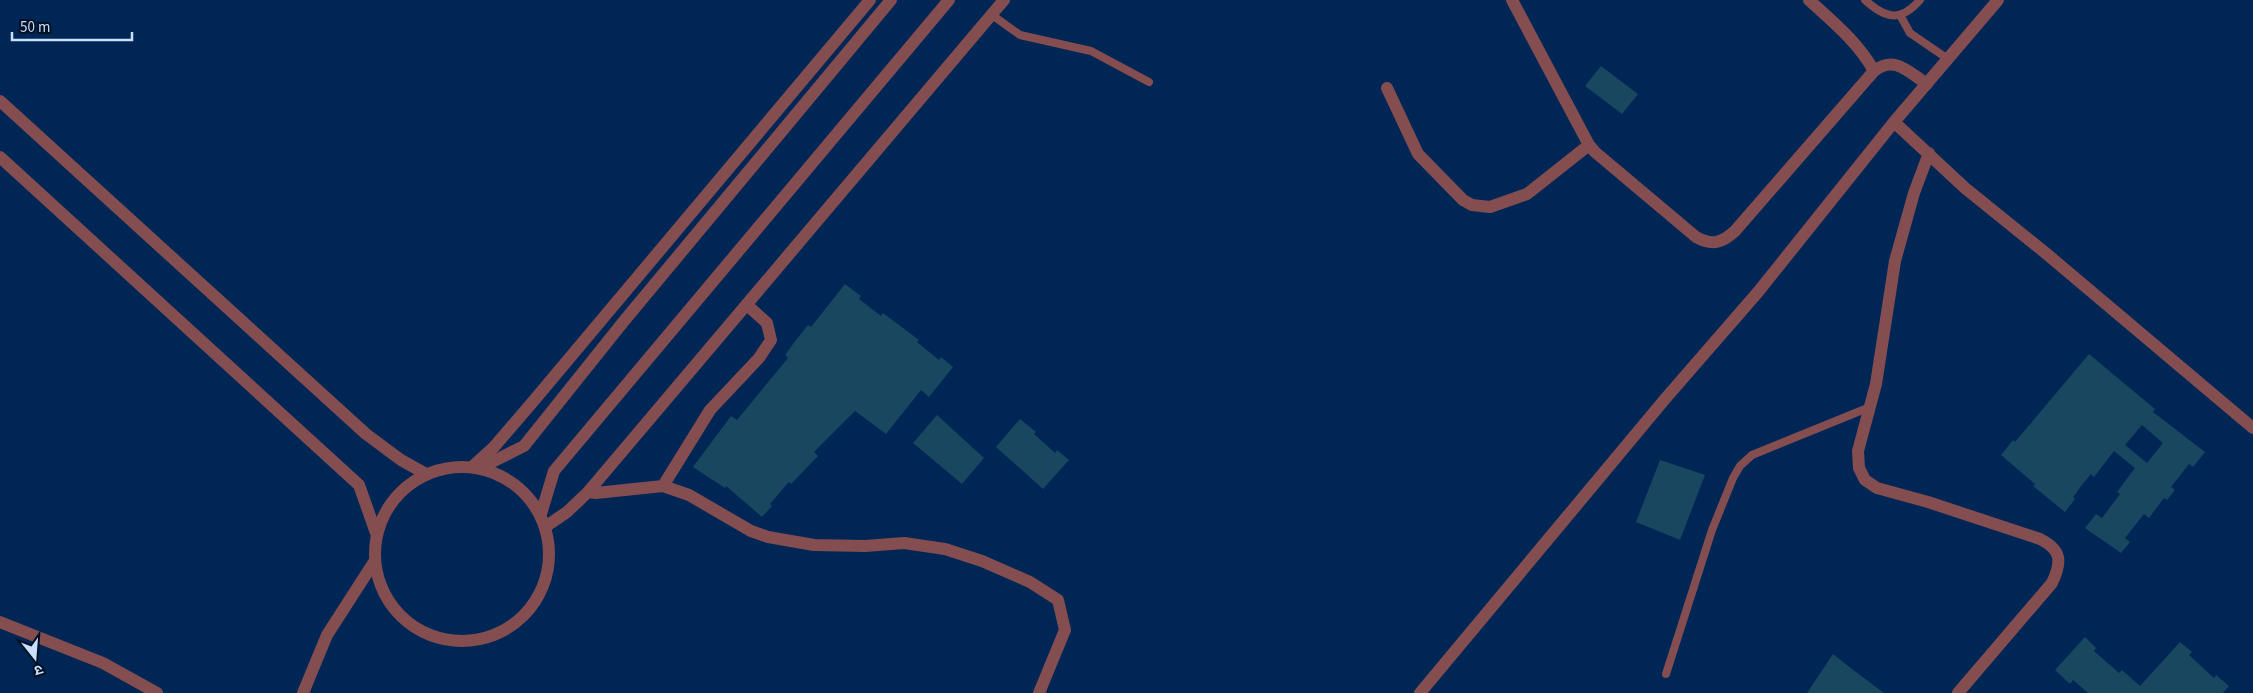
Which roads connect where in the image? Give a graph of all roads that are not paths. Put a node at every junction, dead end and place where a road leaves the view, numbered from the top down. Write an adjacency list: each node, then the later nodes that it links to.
1 (870, 0): 25 (street)
2 (891, 0): 25 (street)
3 (949, 0): 29 (street)
4 (1004, 0): 10 (street)
5 (1512, 0): 19 (street)
6 (1809, 0): 13 (street)
7 (1865, 0): 11 (lane)
8 (1920, 0): 11 (lane)
9 (1998, 0): 12 (street)
10 (992, 14): 14 (lane); 22 (street)
11 (1900, 15): 12 (lane)
12 (1948, 59): 15 (street)
13 (1874, 70): 15 (street); 19 (street)
14 (1149, 82)
15 (1927, 84): 18 (street)
16 (1387, 88): 19 (street)
17 (0, 101): 26 (street)
18 (1894, 122): 20 (street); 37 (street)
19 (1589, 145)
20 (1929, 153): 23 (street); 24 (street)
21 (0, 157): 30 (street)
22 (747, 305): 27 (street); 28 (street)
23 (1870, 407): 33 (lane); 38 (street)
24 (2253, 428)
25 (476, 467): 26 (street); 29 (street)
26 (426, 474): 30 (street)
27 (663, 486): 28 (street); 36 (street)
28 (588, 492): 29 (street)
29 (543, 520): 31 (street)
30 (376, 533): 31 (street)
31 (374, 562): 35 (street)
32 (0, 622): 34 (street)
33 (1666, 674)
34 (157, 693)
35 (303, 693)
36 (1039, 693)
37 (1420, 693)
38 (1958, 693)

